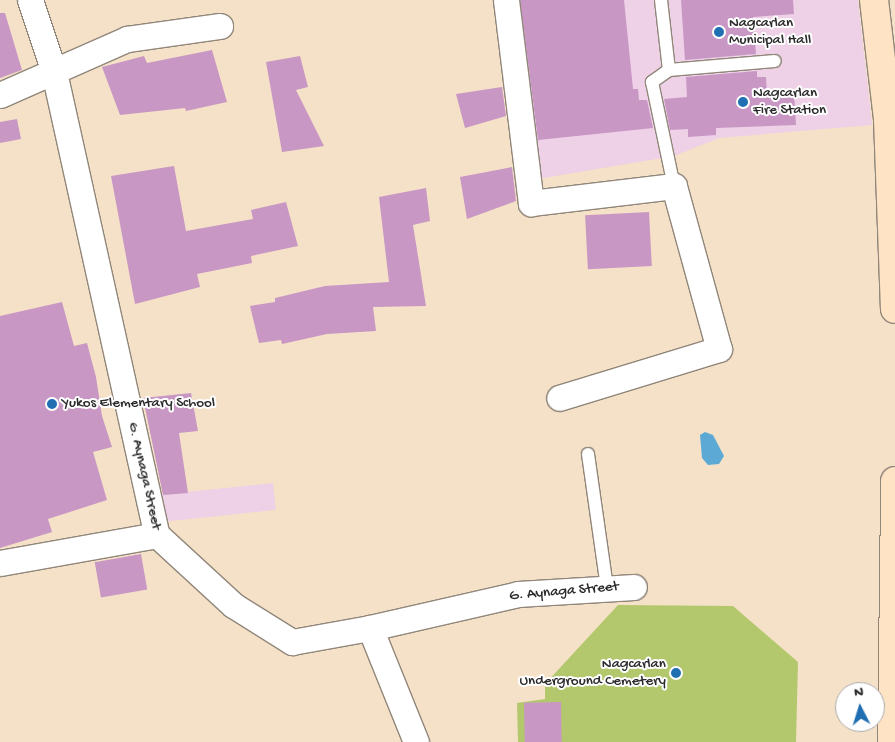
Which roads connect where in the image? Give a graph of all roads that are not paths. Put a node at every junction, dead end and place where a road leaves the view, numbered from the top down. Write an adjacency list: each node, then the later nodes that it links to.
1 (30, 0): 8 (street, G. Aynaga Street)
2 (506, 0): 10 (street)
3 (661, 0): 7 (lane)
4 (874, 0): 11 (main road)
5 (220, 26): 8 (street)
6 (776, 61): 7 (lane)
7 (669, 70): 10 (lane)
8 (54, 72): 9 (street); 15 (street, G. Aynaga Street)
9 (0, 95)
10 (674, 186): 12 (street)
11 (895, 309)
12 (559, 398)
13 (588, 454): 18 (lane)
14 (895, 481): 21 (main road)
15 (157, 535): 16 (street); 19 (street, G. Aynaga Street)
16 (0, 562)
17 (634, 587): 18 (street, G. Aynaga Street)
18 (607, 588): 19 (street, G. Aynaga Street)
19 (370, 628): 20 (street)
20 (416, 742)
21 (892, 742)

